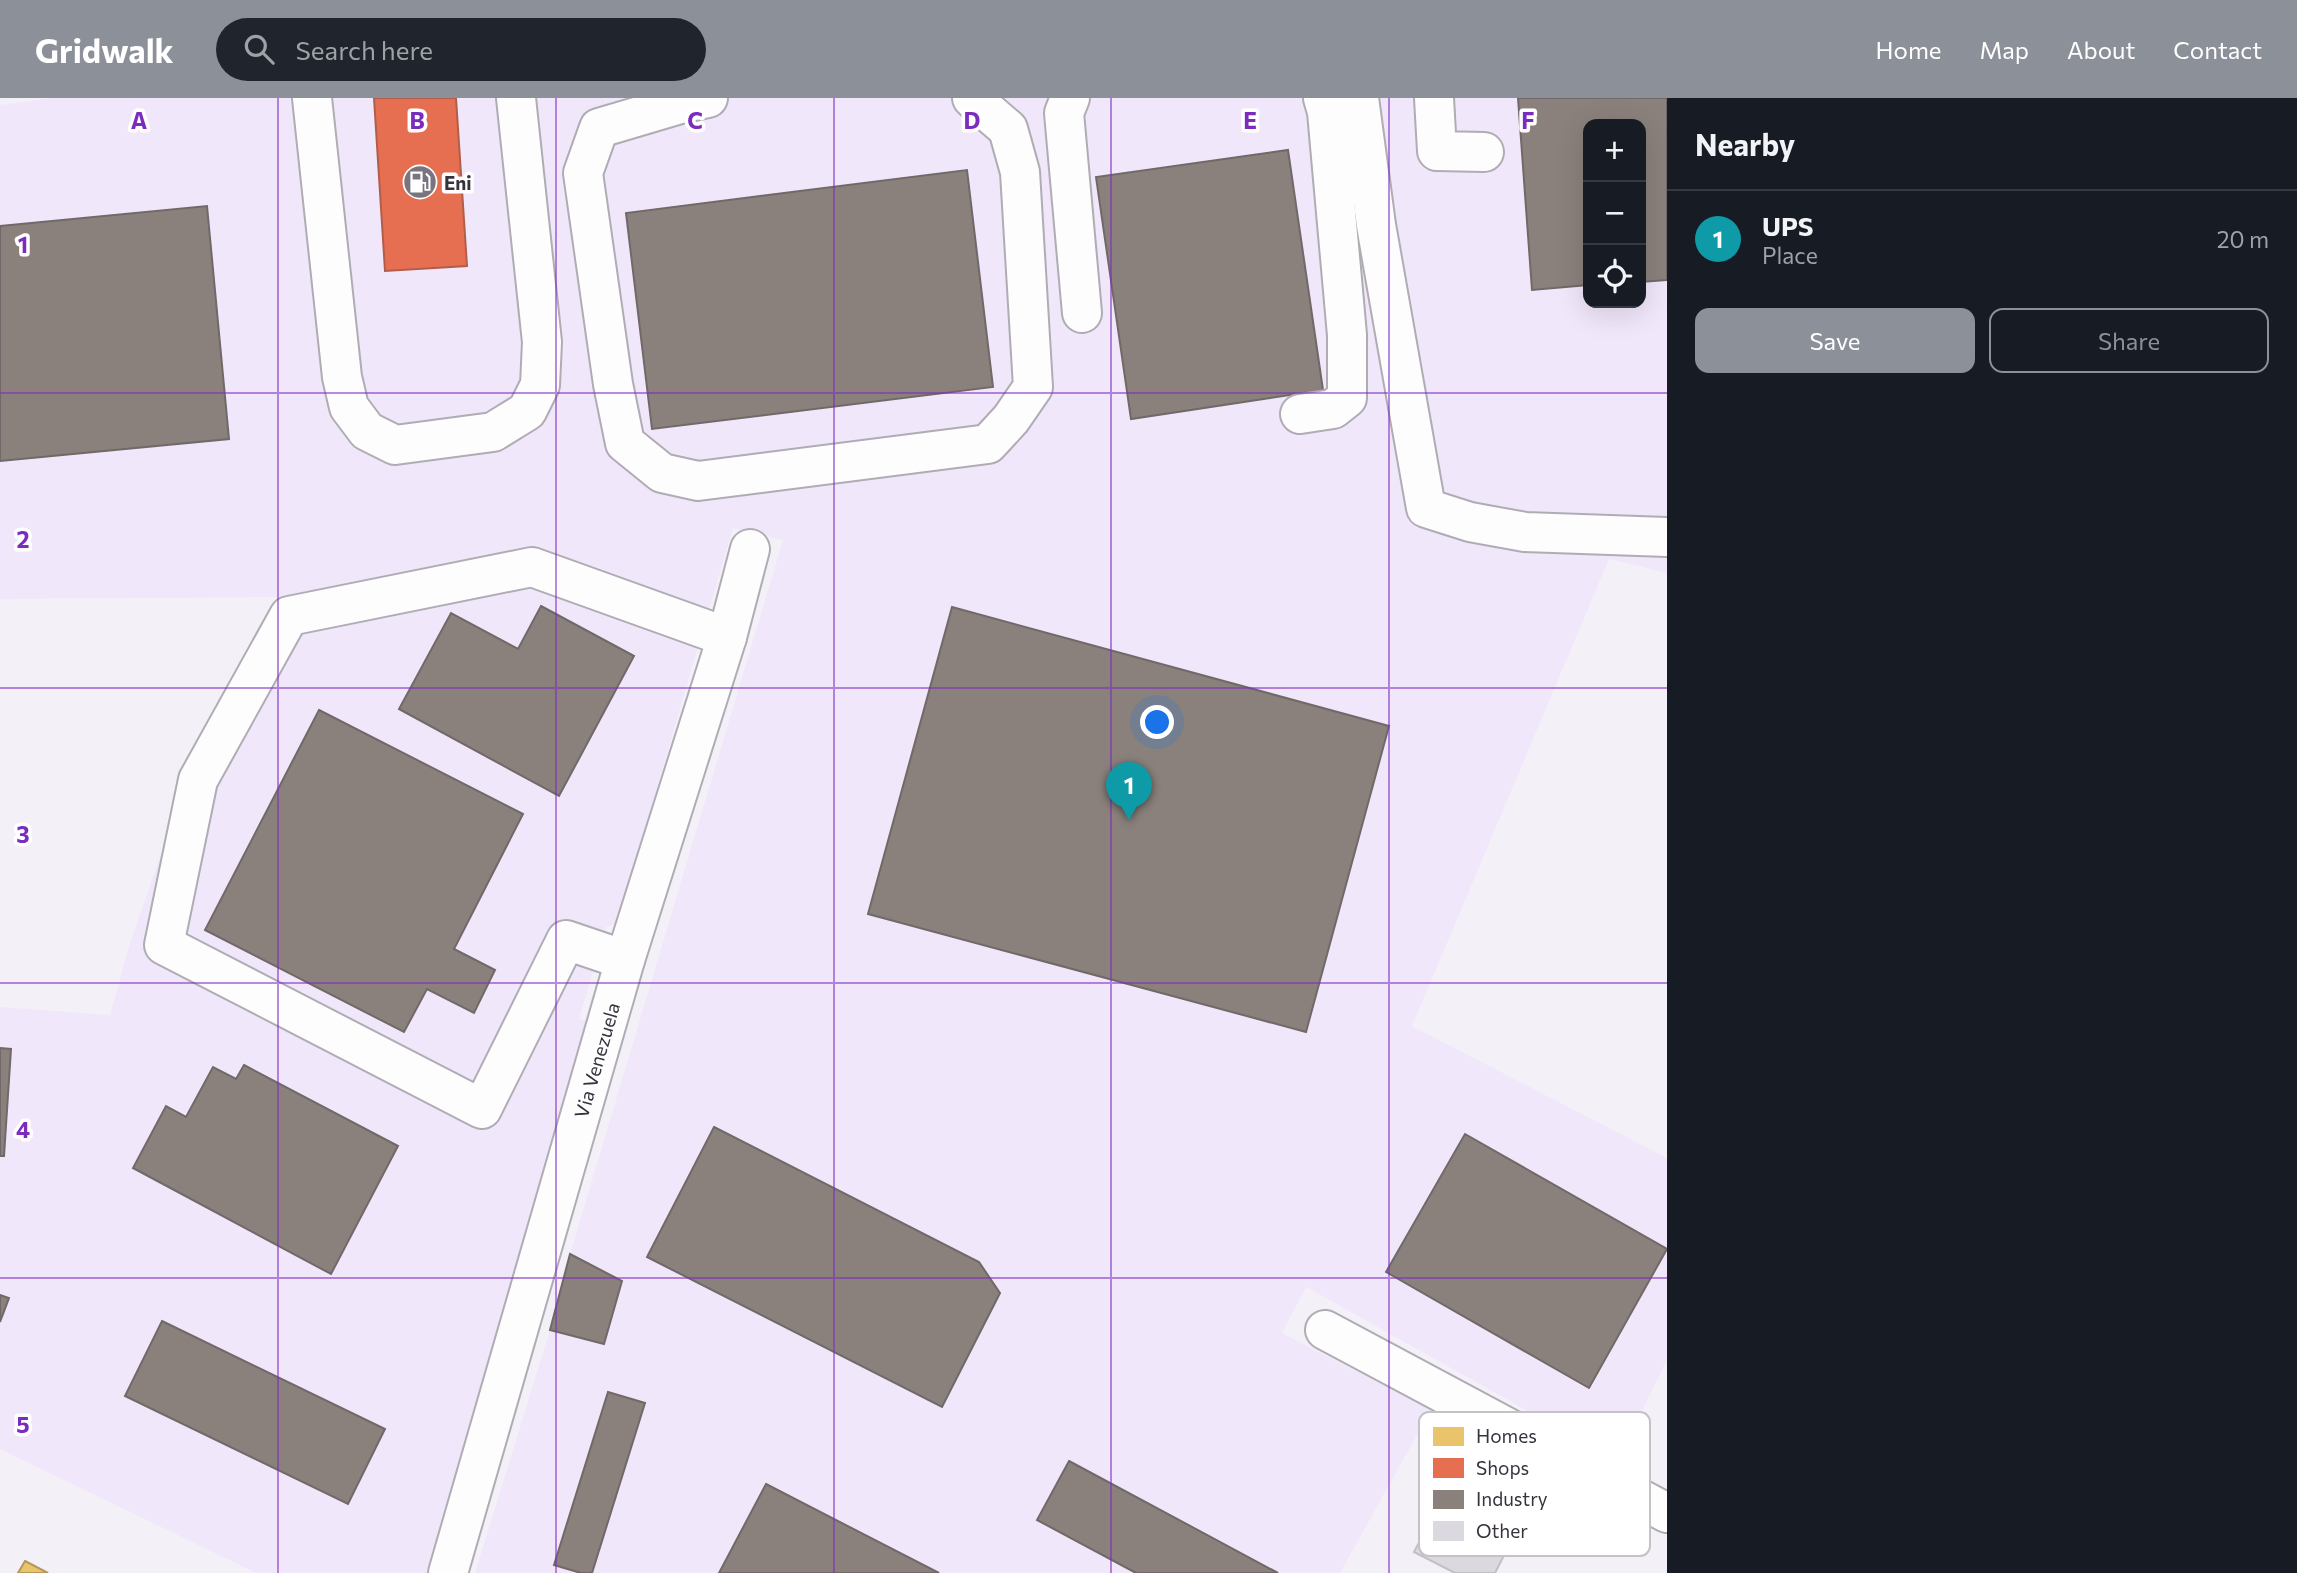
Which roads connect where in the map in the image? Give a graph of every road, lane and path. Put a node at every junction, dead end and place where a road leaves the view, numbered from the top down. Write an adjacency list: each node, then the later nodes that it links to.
1 (312, 98): 2 (street)
2 (516, 98)
3 (708, 98): 4 (street)
4 (972, 98)
5 (1070, 98): 10 (street)
6 (1323, 98): 11 (street)
7 (1359, 98): 12 (street)
8 (1434, 98): 9 (street)
9 (1484, 152)
10 (1082, 313)
11 (1300, 415)
12 (1667, 537)
13 (750, 549): 14 (street, Via Venezuela)
14 (727, 637): 15 (street, Via Venezuela); 15 (street)
15 (625, 960): 20 (street, Via Venezuela)
16 (1325, 1330): 17 (street)
17 (1478, 1412)
18 (1650, 1504): 19 (street)
19 (1667, 1513)
20 (448, 1573)

